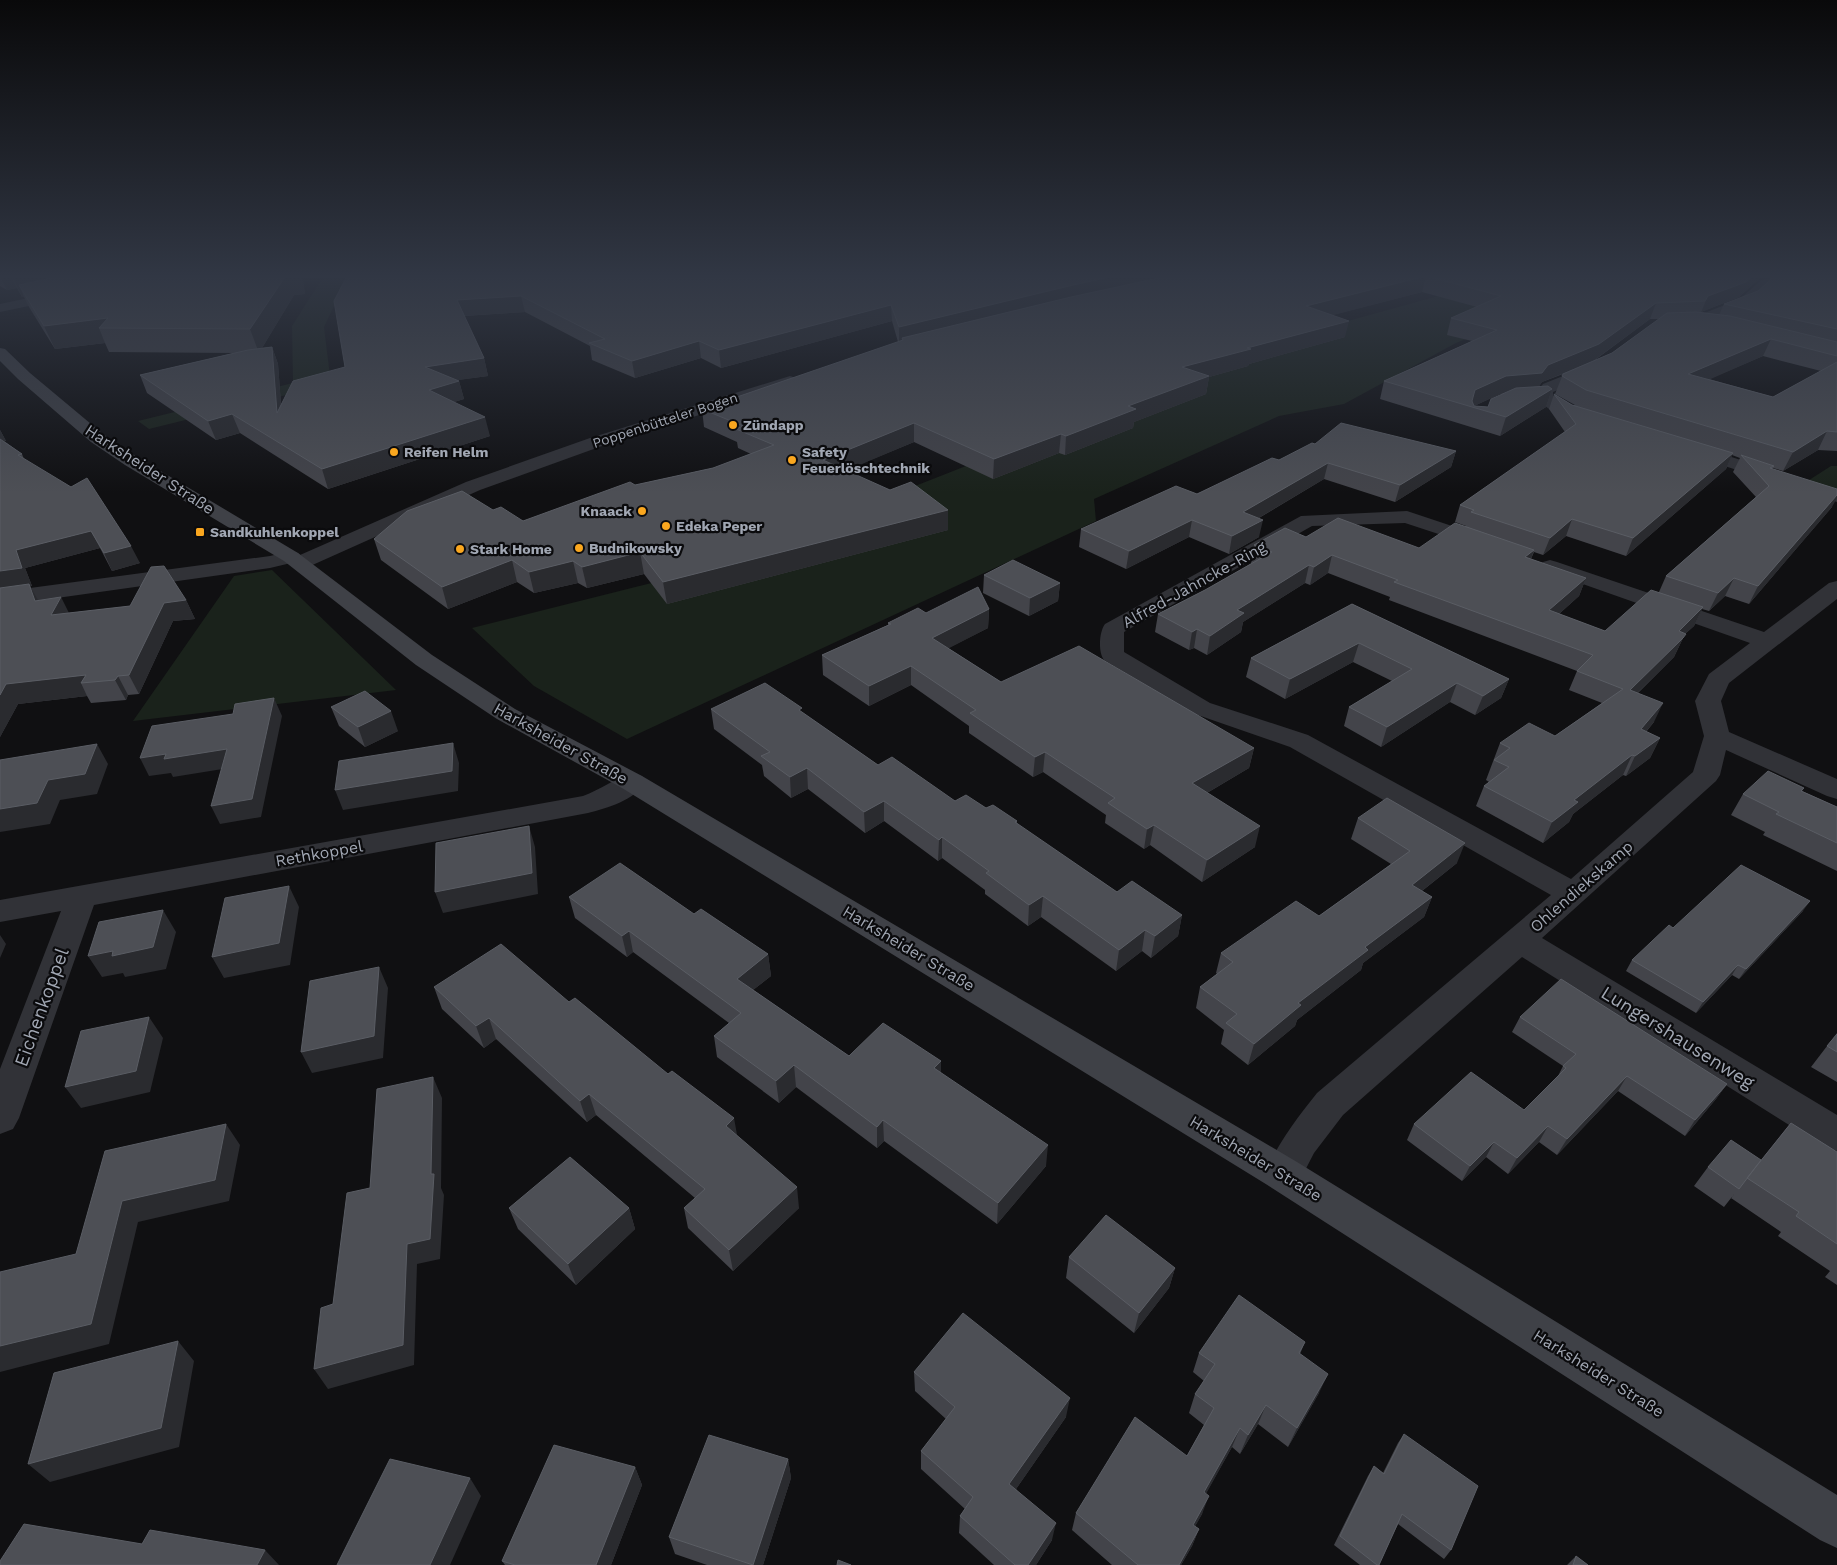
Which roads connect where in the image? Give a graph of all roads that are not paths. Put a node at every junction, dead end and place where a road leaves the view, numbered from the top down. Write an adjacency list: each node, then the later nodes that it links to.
1 (0, 352): 10 (main road, Harksheider Straße)
2 (1606, 361): 4 (street)
3 (803, 377): 10 (street, Poppenbütteler Bogen)
4 (1545, 397): 5 (street); 6 (street)
5 (1526, 398)
6 (1602, 422)
7 (1678, 446): 8 (street)
8 (1837, 496)
9 (1505, 550): 18 (street, Alfred-Jahncke-Ring)
10 (291, 557): 13 (street); 16 (main road, Harksheider Straße)
11 (1532, 560): 14 (street)
12 (1837, 588): 14 (street)
13 (0, 599)
14 (1767, 641): 15 (street)
15 (1717, 736): 17 (street); 18 (street, Ohlendiekskamp)
16 (632, 782): 19 (street, Rethkoppel); 24 (main road, Harksheider Straße)
17 (1837, 790)
18 (1573, 894): 21 (street, Ohlendiekskamp)
19 (82, 896): 20 (street, Rethkoppel); 22 (street, Eichenkoppel)
20 (0, 911)
21 (1520, 940): 23 (street, Lungershausenweg); 24 (street, Ohlendiekskamp)
22 (0, 1118)
23 (1837, 1135)
24 (1283, 1174): 25 (main road, Harksheider Straße)
25 (1837, 1523)

